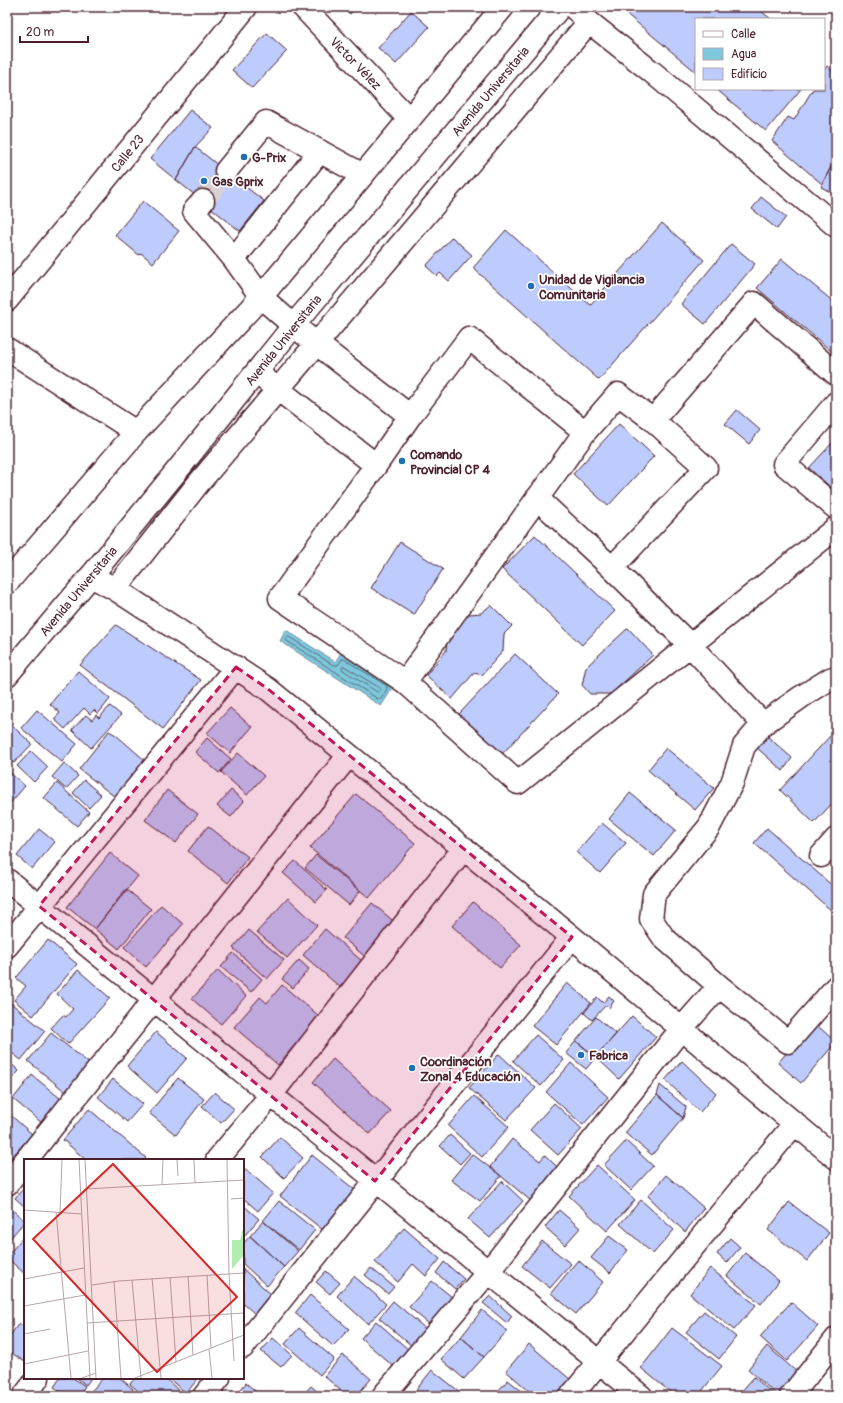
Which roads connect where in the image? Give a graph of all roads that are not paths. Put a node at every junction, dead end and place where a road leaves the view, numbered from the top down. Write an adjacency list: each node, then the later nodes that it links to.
1 (246, 7): 15 (street, Calle 23)
2 (303, 7): 7 (street, Victor Vélez)
3 (503, 7): 7 (street)
4 (560, 7): 16 (street, Avenida Universitaria)
5 (573, 7): 6 (street)
6 (589, 22): 12 (street); 32 (street)
7 (410, 119): 10 (street)
8 (320, 151): 9 (street); 10 (street); 13 (street)
9 (226, 171)
10 (363, 175): 14 (street)
11 (203, 201): 13 (street)
12 (836, 226)
13 (234, 259): 14 (street)
14 (261, 297): 16 (street); 23 (street)
15 (7, 300)
16 (294, 326): 18 (street, Avenida Universitaria); 21 (street)
17 (7, 349): 23 (street)
18 (257, 373): 25 (street); 30 (street, Avenida Universitaria)
19 (836, 374): 22 (street)
20 (836, 402): 27 (street)
21 (410, 416): 24 (street); 25 (street)
22 (653, 420): 24 (street); 29 (street)
23 (136, 432): 31 (street)
24 (585, 432): 26 (street)
25 (376, 465): 37 (street)
26 (537, 498): 29 (street); 37 (street)
27 (836, 508)
28 (836, 528): 33 (street)
29 (612, 568): 33 (street)
30 (91, 576): 32 (street); 35 (street, Avenida Universitaria)
31 (7, 583)
32 (115, 589): 34 (street)
33 (690, 645): 37 (street); 38 (street)
34 (236, 667): 39 (street); 44 (street)
35 (7, 675)
36 (836, 677): 38 (street)
37 (405, 682)
38 (763, 724): 47 (street)
39 (349, 755): 41 (street); 49 (street)
40 (836, 839): 42 (street)
41 (464, 848): 45 (street); 51 (street)
42 (821, 856)
43 (7, 880): 44 (street)
44 (39, 906): 46 (street); 49 (street)
45 (572, 937): 50 (street); 57 (street)
46 (7, 946)
47 (719, 986): 48 (street); 50 (street)
48 (836, 987)
49 (153, 999): 51 (street); 54 (street)
50 (682, 1028): 52 (street); 59 (street)
51 (271, 1095): 55 (street); 57 (street)
52 (795, 1123): 53 (street); 62 (street)
53 (836, 1158)
54 (28, 1159)
55 (218, 1159)
56 (24, 1163): 58 (street)
57 (376, 1180): 59 (street); 61 (street)
58 (7, 1184)
59 (488, 1272): 62 (street); 67 (street)
60 (836, 1339): 70 (street)
61 (244, 1347)
62 (600, 1363): 68 (street); 69 (street)
63 (37, 1379): 65 (street)
64 (218, 1379): 66 (street)
65 (21, 1394)
66 (204, 1396)
67 (383, 1396)
68 (571, 1396)
69 (641, 1396)
70 (791, 1396)

